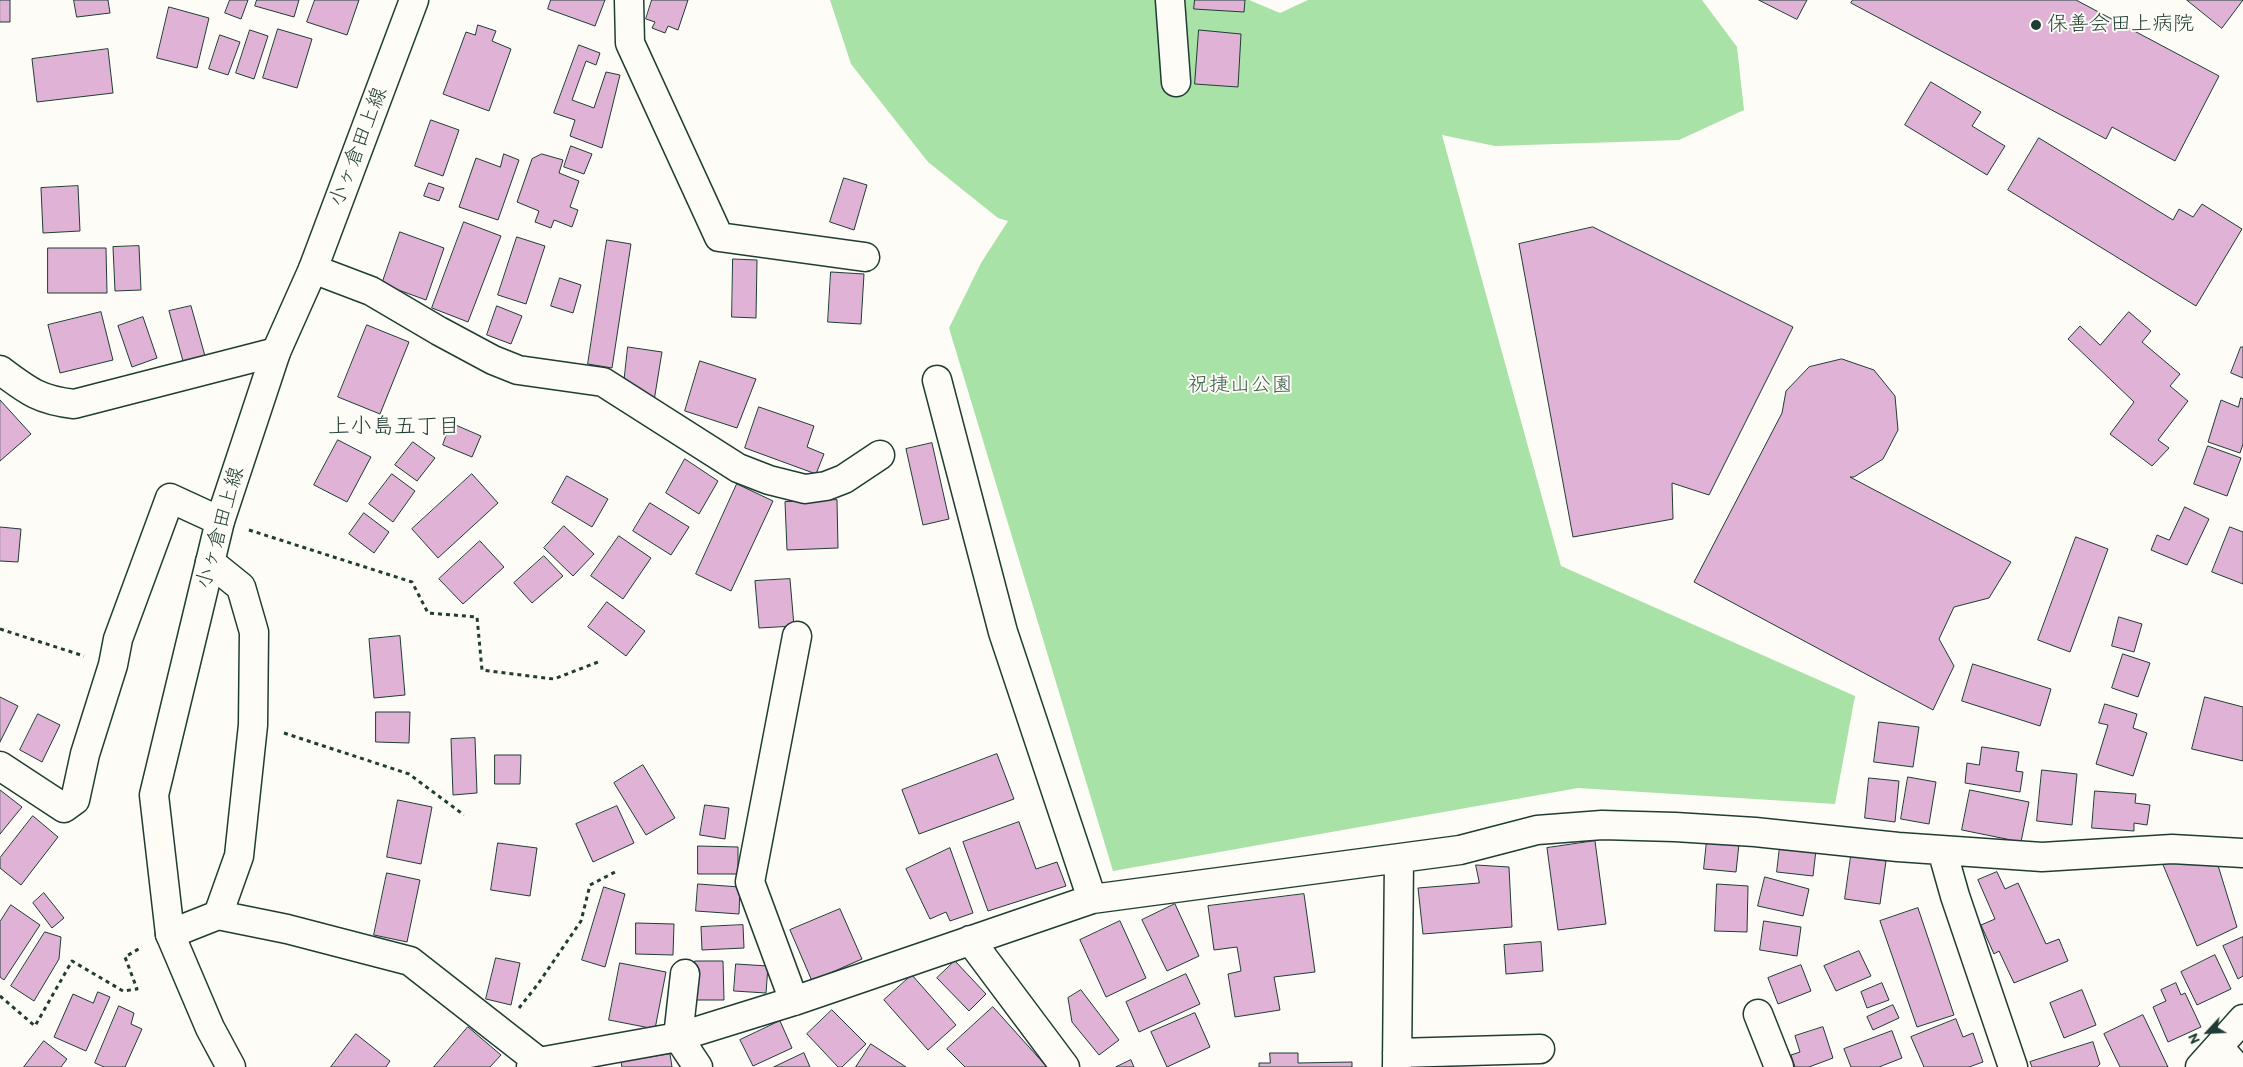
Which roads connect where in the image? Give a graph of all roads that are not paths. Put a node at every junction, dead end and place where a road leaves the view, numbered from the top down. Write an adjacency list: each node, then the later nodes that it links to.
1 (414, 0): 6 (street, 小ヶ倉田上線)
2 (629, 0): 5 (street)
3 (1170, 0): 4 (street)
4 (1176, 82)
5 (865, 258)
6 (313, 269): 7 (street, 小ヶ倉田上線); 10 (street)
7 (276, 352): 8 (street); 11 (street, 小ヶ倉田上線)
8 (0, 370)
9 (937, 380): 18 (street)
10 (880, 455)
11 (220, 521): 12 (street, 小ヶ倉田上線); 14 (street)
12 (210, 562): 19 (street); 20 (street, 小ヶ倉田上線)
13 (797, 636): 23 (street)
14 (0, 766)
15 (1942, 850): 16 (street); 17 (street); 35 (street)
16 (2243, 853)
17 (1398, 859): 18 (street); 29 (street)
18 (1092, 899): 21 (street)
19 (218, 915): 20 (street); 30 (street)
20 (170, 934): 31 (street, 小ヶ倉田上線)
21 (970, 940): 23 (street); 33 (street)
22 (685, 974): 26 (street)
23 (794, 1001): 26 (street)
24 (1758, 1014): 34 (street)
25 (2243, 1019): 28 (street)
26 (678, 1037): 30 (street); 32 (street)
27 (1540, 1049): 29 (street)
28 (2228, 1057): 36 (street)
29 (1397, 1060)
30 (535, 1064)
31 (231, 1067)
32 (698, 1067)
33 (1065, 1067)
34 (1778, 1067)
35 (2013, 1067)
36 (2200, 1067)

